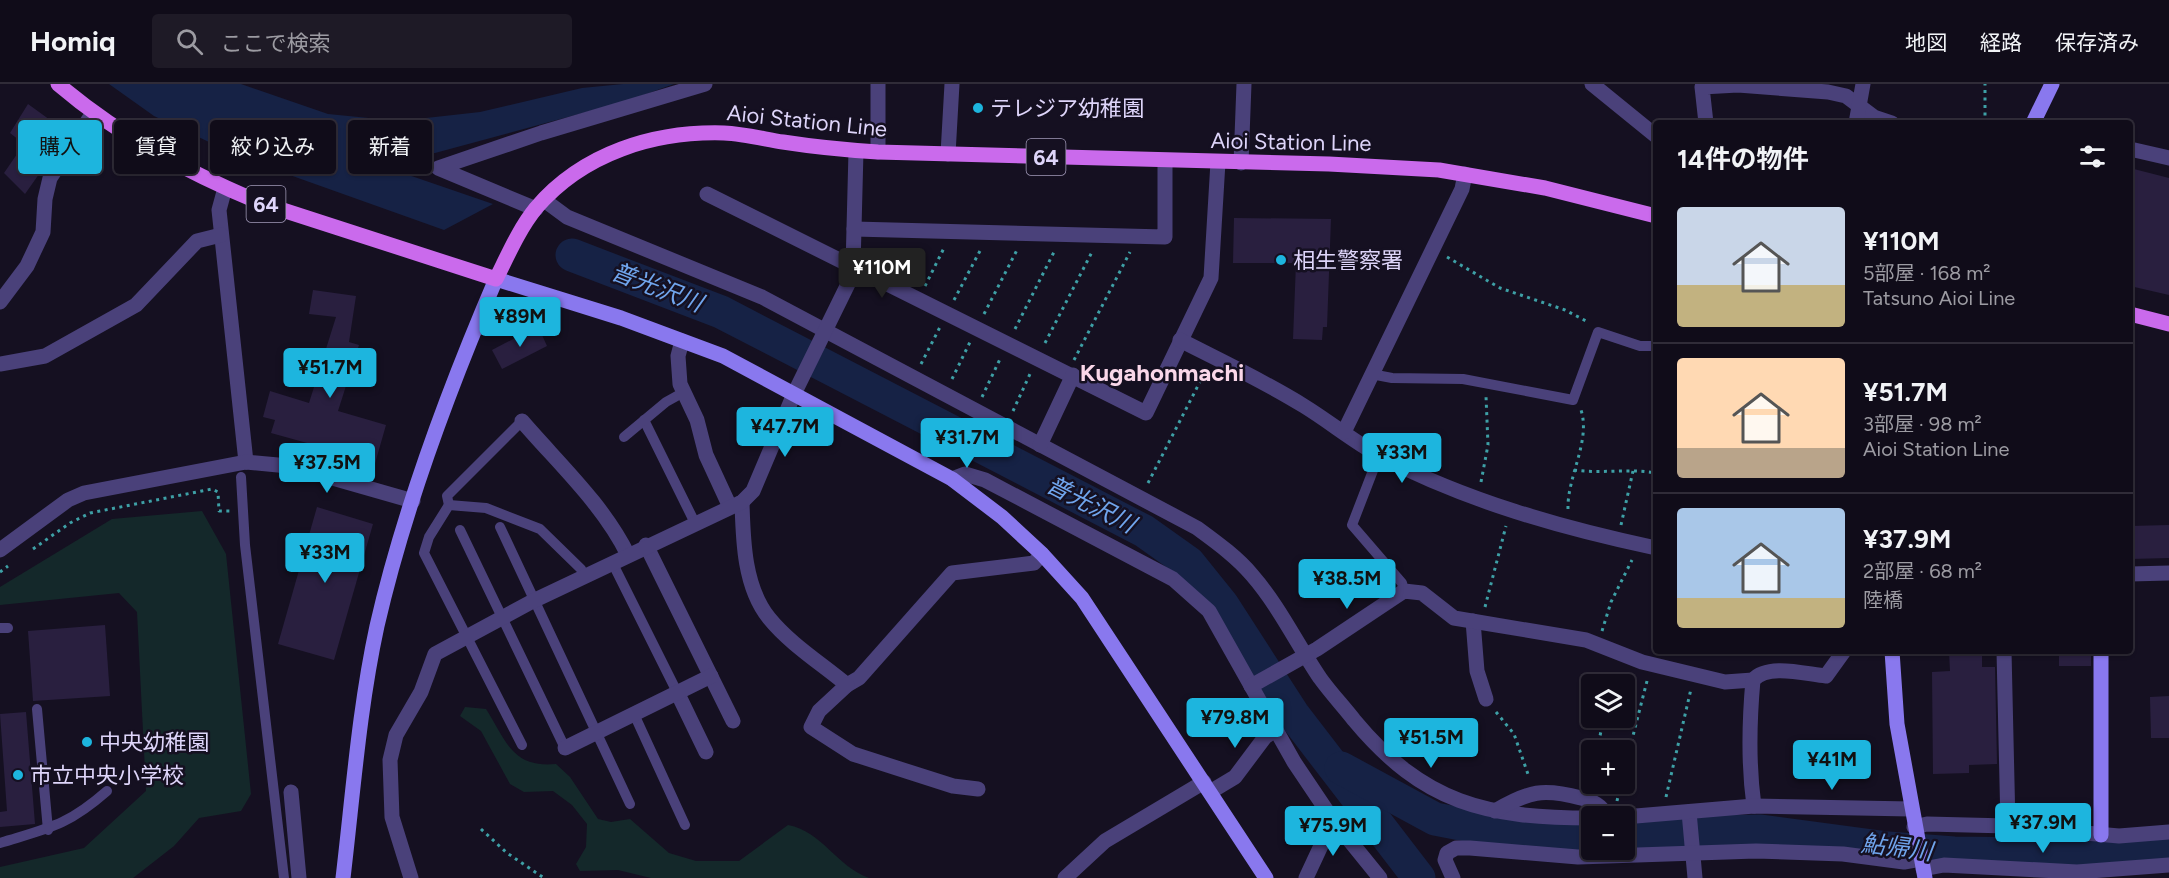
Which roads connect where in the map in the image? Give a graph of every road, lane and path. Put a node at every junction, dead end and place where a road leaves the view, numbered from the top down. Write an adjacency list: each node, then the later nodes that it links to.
1 (58, 84): 12 (main road, 64)
2 (705, 84): 30 (street)
3 (878, 84): 21 (street)
4 (951, 84): 22 (street)
5 (1244, 84): 26 (street)
6 (1592, 84): 18 (street)
7 (1863, 84): 11 (street)
8 (1986, 84): 16 (path)
9 (2052, 84): 17 (street)
10 (1701, 86): 11 (street); 13 (street)
11 (1861, 107): 14 (street); 15 (street)
12 (93, 113): 28 (main road, 64); 44 (street)
13 (1706, 120)
14 (1858, 120)
15 (1883, 120)
16 (1986, 120)
17 (2034, 120)
18 (1653, 134)
19 (2133, 150): 23 (street)
20 (856, 151): 21 (main road, Aioi Station Line / 64); 30 (main road, Aioi Station Line / 64); 32 (street)
21 (878, 152): 22 (main road, Aioi Station Line / 64)
22 (948, 154): 24 (main road, Aioi Station Line / 64)
23 (2169, 158)
24 (1165, 161): 25 (main road, Aioi Station Line / 64); 38 (street)
25 (1218, 162): 26 (main road, Aioi Station Line / 64); 49 (street)
26 (1242, 163): 27 (main road, Aioi Station Line / 64)
27 (1465, 174): 31 (main road, Aioi Station Line / 64); 39 (street)
28 (225, 188): 36 (street); 41 (main road, 64)
29 (707, 194): 40 (street)
30 (540, 204): 41 (main road, Aioi Station Line / 64); 48 (street)
31 (1653, 215)
32 (854, 229): 33 (street); 40 (street)
33 (916, 230): 34 (street); 42 (path)
34 (953, 231): 35 (street); 43 (path)
35 (1062, 234): 37 (street); 51 (path)
36 (222, 235): 55 (street); 70 (street)
37 (1100, 236): 38 (street); 53 (path)
38 (1138, 237): 56 (path)
39 (1433, 249): 47 (path); 57 (street)
40 (853, 267): 42 (street); 48 (street)
41 (496, 279): 50 (street); 77 (street)
42 (890, 285): 43 (street)
43 (919, 299): 51 (street)
44 (0, 302)
45 (2133, 315): 46 (main road)
46 (2169, 324)
47 (1598, 332): 52 (lane); 61 (lane)
48 (824, 333): 59 (street); 62 (street)
49 (1180, 340): 54 (street); 56 (street)
50 (682, 341): 59 (street); 60 (street)
51 (1008, 343): 53 (street); 62 (path)
52 (1653, 345)
53 (1038, 357): 56 (street); 65 (path)
54 (1213, 357): 66 (street); 76 (path)
55 (0, 364)
56 (1070, 373): 68 (street)
57 (1371, 374): 58 (lane); 66 (street)
58 (1485, 382): 61 (lane); 75 (path)
59 (796, 388): 74 (street); 78 (street)
60 (684, 392): 63 (lane); 78 (street)
61 (1573, 400): 71 (path)
62 (975, 411): 65 (street)
63 (644, 420): 67 (lane); 82 (lane)
64 (522, 421): 79 (lane); 93 (street)
65 (1006, 427): 68 (street)
66 (1344, 432): 69 (street)
67 (624, 437)
68 (1040, 445): 76 (street)
69 (1378, 455): 75 (street); 100 (lane)
70 (243, 470): 77 (street); 90 (street); 154 (lane)
71 (1574, 470): 72 (path); 84 (path)
72 (1633, 471): 73 (path); 86 (path)
73 (1653, 473)
74 (952, 479): 92 (street); 115 (street)
75 (1477, 497): 81 (street)
76 (1140, 498): 110 (street)
77 (413, 501): 156 (street)
78 (736, 504): 82 (street); 116 (street)
79 (449, 505): 99 (lane); 104 (lane)
80 (230, 510): 91 (path)
81 (1510, 510): 84 (street); 103 (path)
82 (695, 523): 88 (street)
83 (500, 527): 101 (lane)
84 (1574, 529): 86 (street)
85 (460, 530): 102 (lane)
86 (1618, 540): 87 (street)
87 (1639, 544): 89 (street); 105 (path)
88 (646, 545): 93 (street); 113 (street)
89 (1653, 547)
90 (0, 550)
91 (26, 553)
92 (1042, 554): 116 (street); 128 (street)
93 (627, 555): 94 (street)
94 (612, 562): 99 (street); 117 (lane)
95 (9, 566): 96 (path)
96 (0, 572)
97 (2169, 573): 98 (street)
98 (2133, 574)
99 (584, 576): 101 (street)
100 (1404, 591): 103 (street); 110 (street)
101 (533, 601): 102 (street); 123 (lane)
102 (501, 617): 104 (street); 126 (lane)
103 (1477, 621): 105 (street); 118 (street)
104 (466, 635): 125 (lane); 157 (street)
105 (1597, 644): 111 (street)
106 (1842, 654): 114 (street)
107 (1892, 654): 137 (street)
108 (2004, 654): 144 (street)
109 (2101, 654): 149 (street)
110 (1300, 657): 115 (street); 138 (street)
111 (1651, 665): 112 (street); 124 (path)
112 (1694, 675): 114 (street); 133 (path)
113 (711, 676): 117 (street); 121 (street)
114 (1753, 680): 136 (street)
115 (1254, 684): 122 (street)
116 (848, 685): 129 (street)
117 (677, 692): 120 (street); 127 (street)
118 (1486, 699): 132 (path)
119 (37, 709): 146 (lane)
120 (634, 714): 123 (street); 143 (lane)
121 (733, 721)
122 (1275, 729): 128 (street); 142 (street)
123 (598, 732): 126 (street); 134 (lane)
124 (1632, 740)
125 (522, 745)
126 (565, 748)
127 (706, 752)
128 (1207, 787): 159 (street); 160 (street)
129 (978, 789)
130 (107, 791): 146 (lane)
131 (291, 792): 155 (street)
132 (1538, 792): 135 (street); 138 (street)
133 (1665, 801)
134 (630, 804)
135 (1600, 806)
136 (1754, 806): 137 (street); 140 (street)
137 (1911, 809): 147 (street)
138 (1495, 811): 141 (street)
139 (1635, 814): 140 (street)
140 (1689, 816): 151 (street)
141 (1581, 818)
142 (1333, 820): 161 (street); 162 (street)
143 (685, 825)
144 (2008, 826): 147 (street); 149 (street)
145 (481, 829): 158 (path)
146 (48, 830): 150 (lane)
147 (1915, 832): 152 (street)
148 (2169, 832): 149 (street)
149 (2101, 835)
150 (0, 843)
151 (1692, 849): 152 (street); 163 (street); 164 (street)
152 (1922, 865): 153 (street)
153 (2169, 865)
154 (284, 878)
155 (299, 878)
156 (343, 878)
157 (411, 878)
158 (544, 878)
159 (1065, 878)
160 (1266, 878)
161 (1306, 878)
162 (1380, 878)
163 (1453, 878)
164 (1695, 878)

